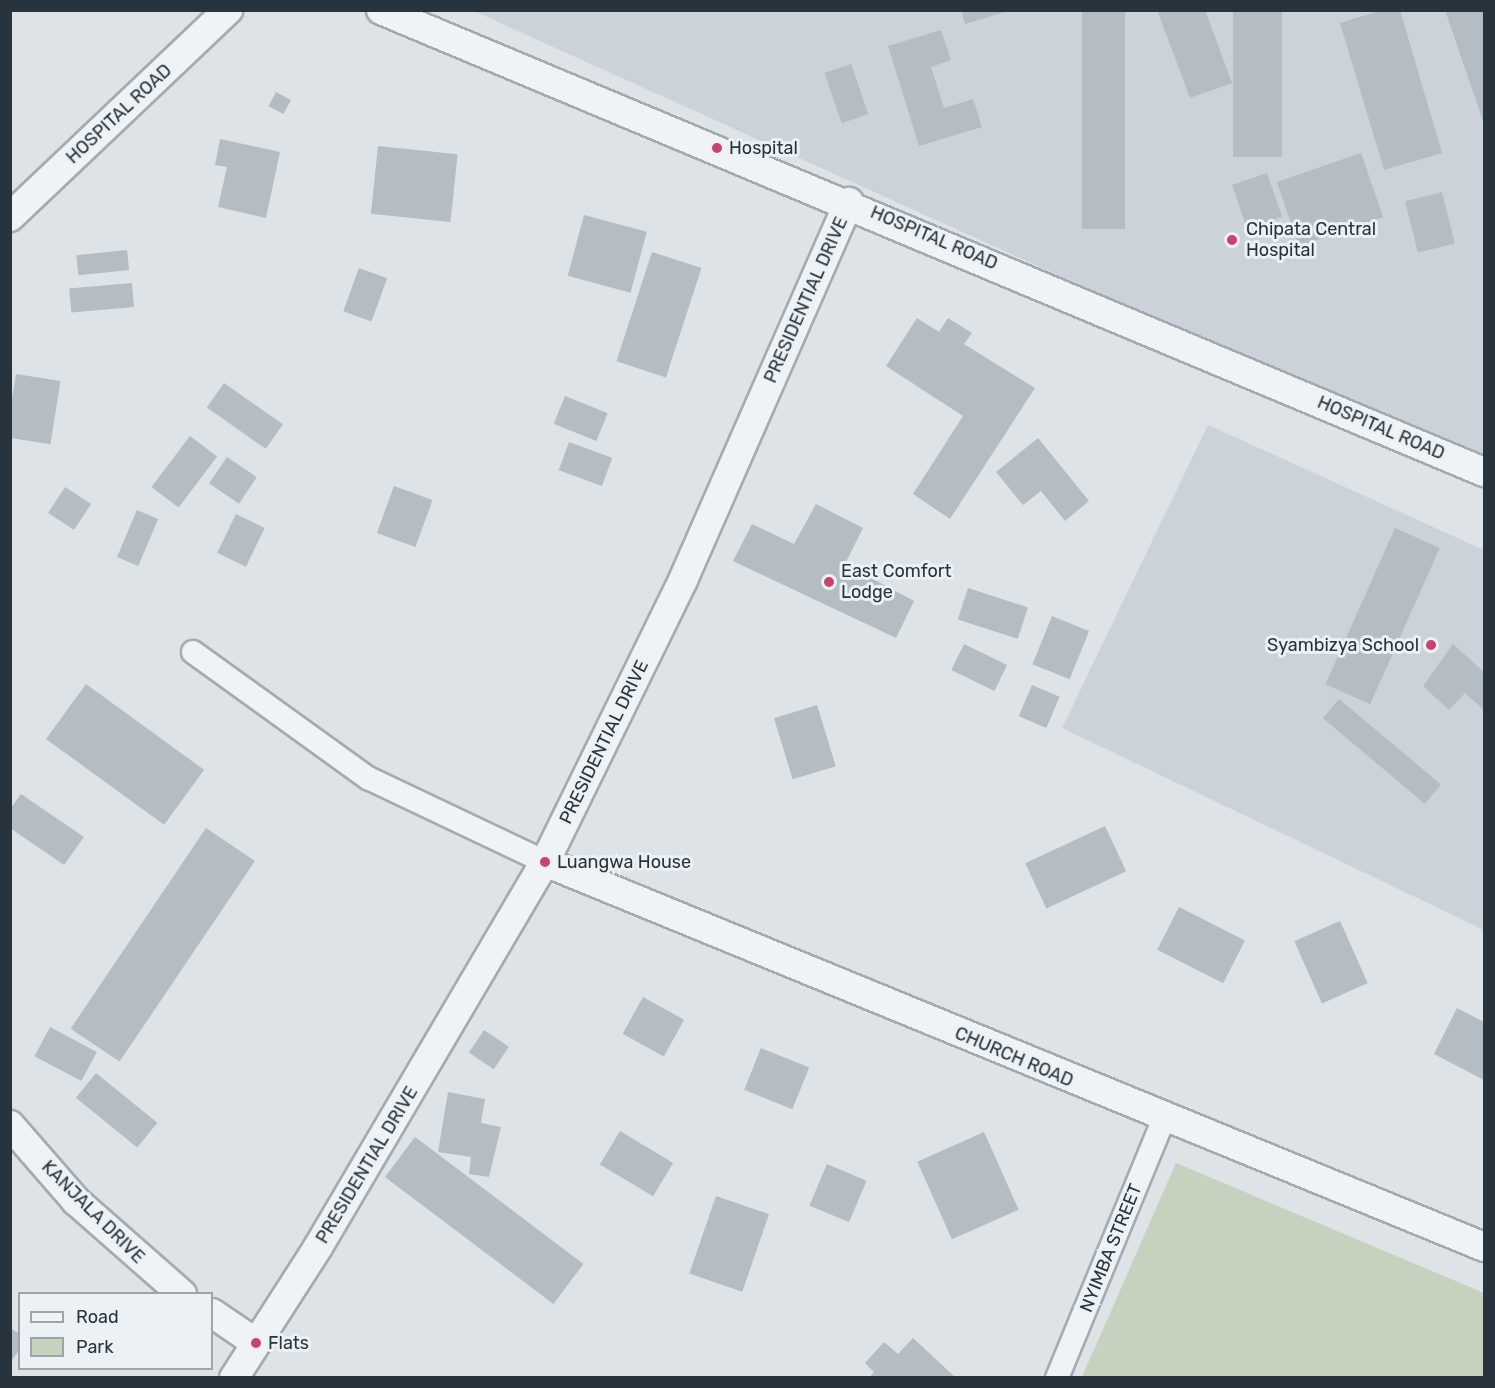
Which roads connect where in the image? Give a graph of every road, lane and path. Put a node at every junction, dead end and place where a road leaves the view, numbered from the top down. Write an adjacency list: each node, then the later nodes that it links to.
1 (228, 10): 4 (street, HOSPITAL ROAD)
2 (381, 10): 3 (street, HOSPITAL ROAD)
3 (849, 202): 5 (street, HOSPITAL ROAD); 7 (street, PRESIDENTIAL DRIVE)
4 (10, 217)
5 (1485, 472)
6 (193, 652): 7 (street)
7 (546, 862): 8 (street, CHURCH ROAD); 13 (street, PRESIDENTIAL DRIVE)
8 (1164, 1119): 10 (street, CHURCH ROAD); 15 (street, NYIMBA STREET)
9 (10, 1125): 11 (street, KANJALA DRIVE)
10 (1485, 1247)
11 (181, 1292)
12 (213, 1314): 13 (street)
13 (256, 1343): 14 (street, PRESIDENTIAL DRIVE)
14 (234, 1377)
15 (1057, 1377)

